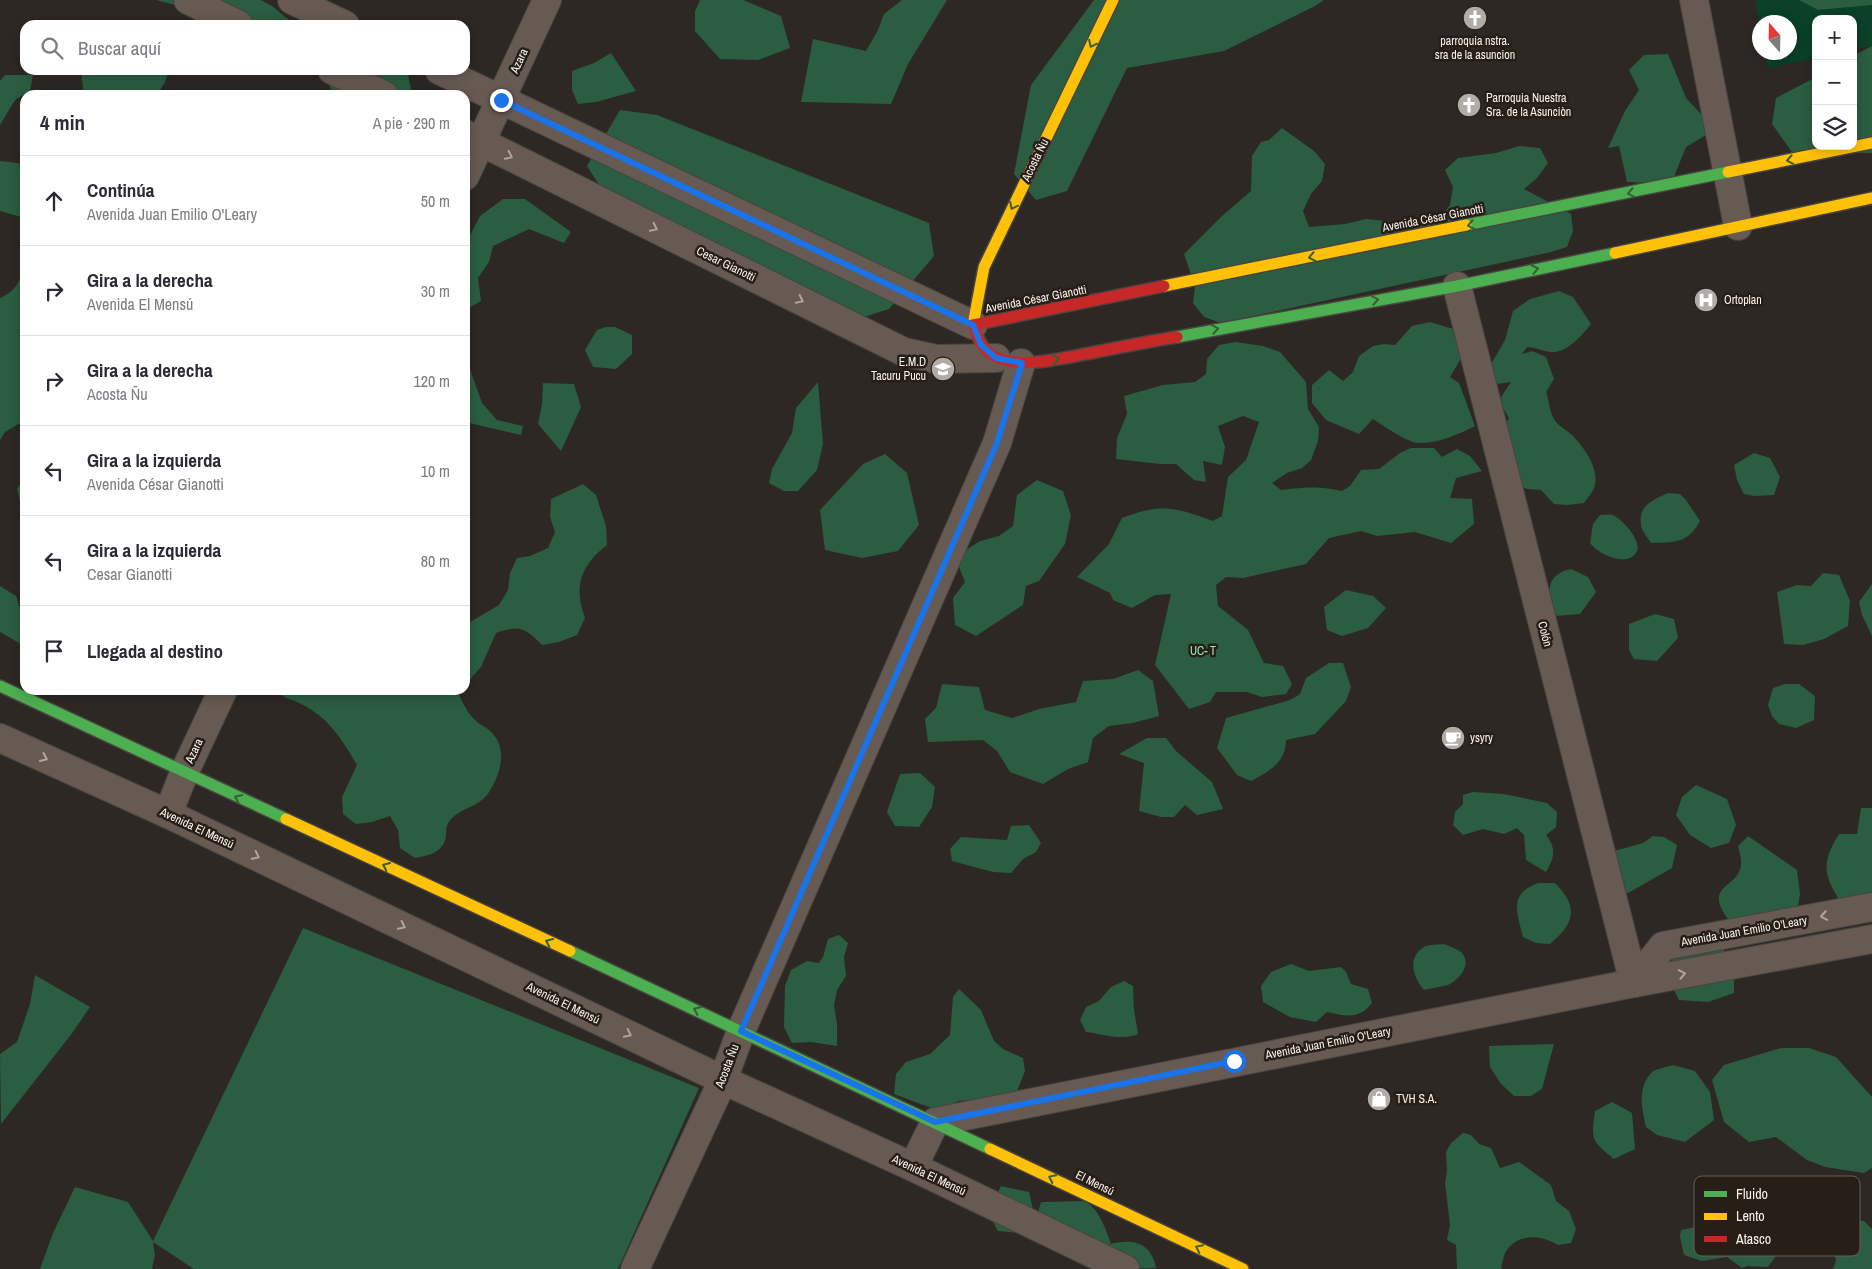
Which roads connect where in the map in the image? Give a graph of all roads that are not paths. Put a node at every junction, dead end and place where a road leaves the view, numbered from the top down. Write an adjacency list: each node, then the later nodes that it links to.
1 (188, 0): 6 (street)
2 (292, 0): 7 (street)
3 (547, 0): 11 (street, Azara)
4 (1113, 0): 19 (street, Acosta Ñu, one-way to 19)
5 (1694, 0): 15 (street)
6 (229, 20)
7 (334, 20)
8 (342, 75): 10 (street)
9 (449, 75): 11 (street)
10 (374, 90)
11 (501, 100): 12 (street, Azara); 19 (street)
12 (473, 138): 14 (street, Azara); 20 (street, Cesar Gianotti, one-way to 20)
13 (1872, 143): 15 (street, Avenida César Gianotti, one-way to 15)
14 (470, 152)
15 (1728, 172): 17 (street); 19 (street, Avenida César Gianotti, one-way to 19)
16 (1872, 198): 17 (street)
17 (1738, 226): 18 (street, one-way to 17)
18 (1457, 286): 20 (street, one-way to 18); 28 (street, Colón)
19 (973, 325): 20 (street, Avenida César Gianotti)
20 (1009, 360): 29 (street, Acosta Ñu)
21 (0, 686): 24 (street)
22 (221, 695): 24 (street, Azara)
23 (0, 738): 25 (street, Avenida El Mensú, one-way to 25)
24 (184, 773): 25 (street, Azara); 29 (street, one-way to 24)
25 (168, 814): 30 (street, Avenida El Mensú, one-way to 30)
26 (1872, 907): 28 (street, Avenida Juan Emilio O'Leary, one-way to 28)
27 (1872, 938): 28 (street, Avenida Juan Emilio O'Leary, one-way to 27)
28 (1634, 983): 31 (street, Avenida Juan Emilio O'Leary)
29 (741, 1031): 30 (street, Acosta Ñu); 31 (street)
30 (723, 1080): 32 (street, Avenida El Mensú); 33 (street, Acosta Ñu)
31 (935, 1122): 32 (street); 35 (street, El Mensú, one-way to 31)
32 (913, 1167): 34 (street, Avenida El Mensú)
33 (636, 1269)
34 (1125, 1269)
35 (1243, 1269)

